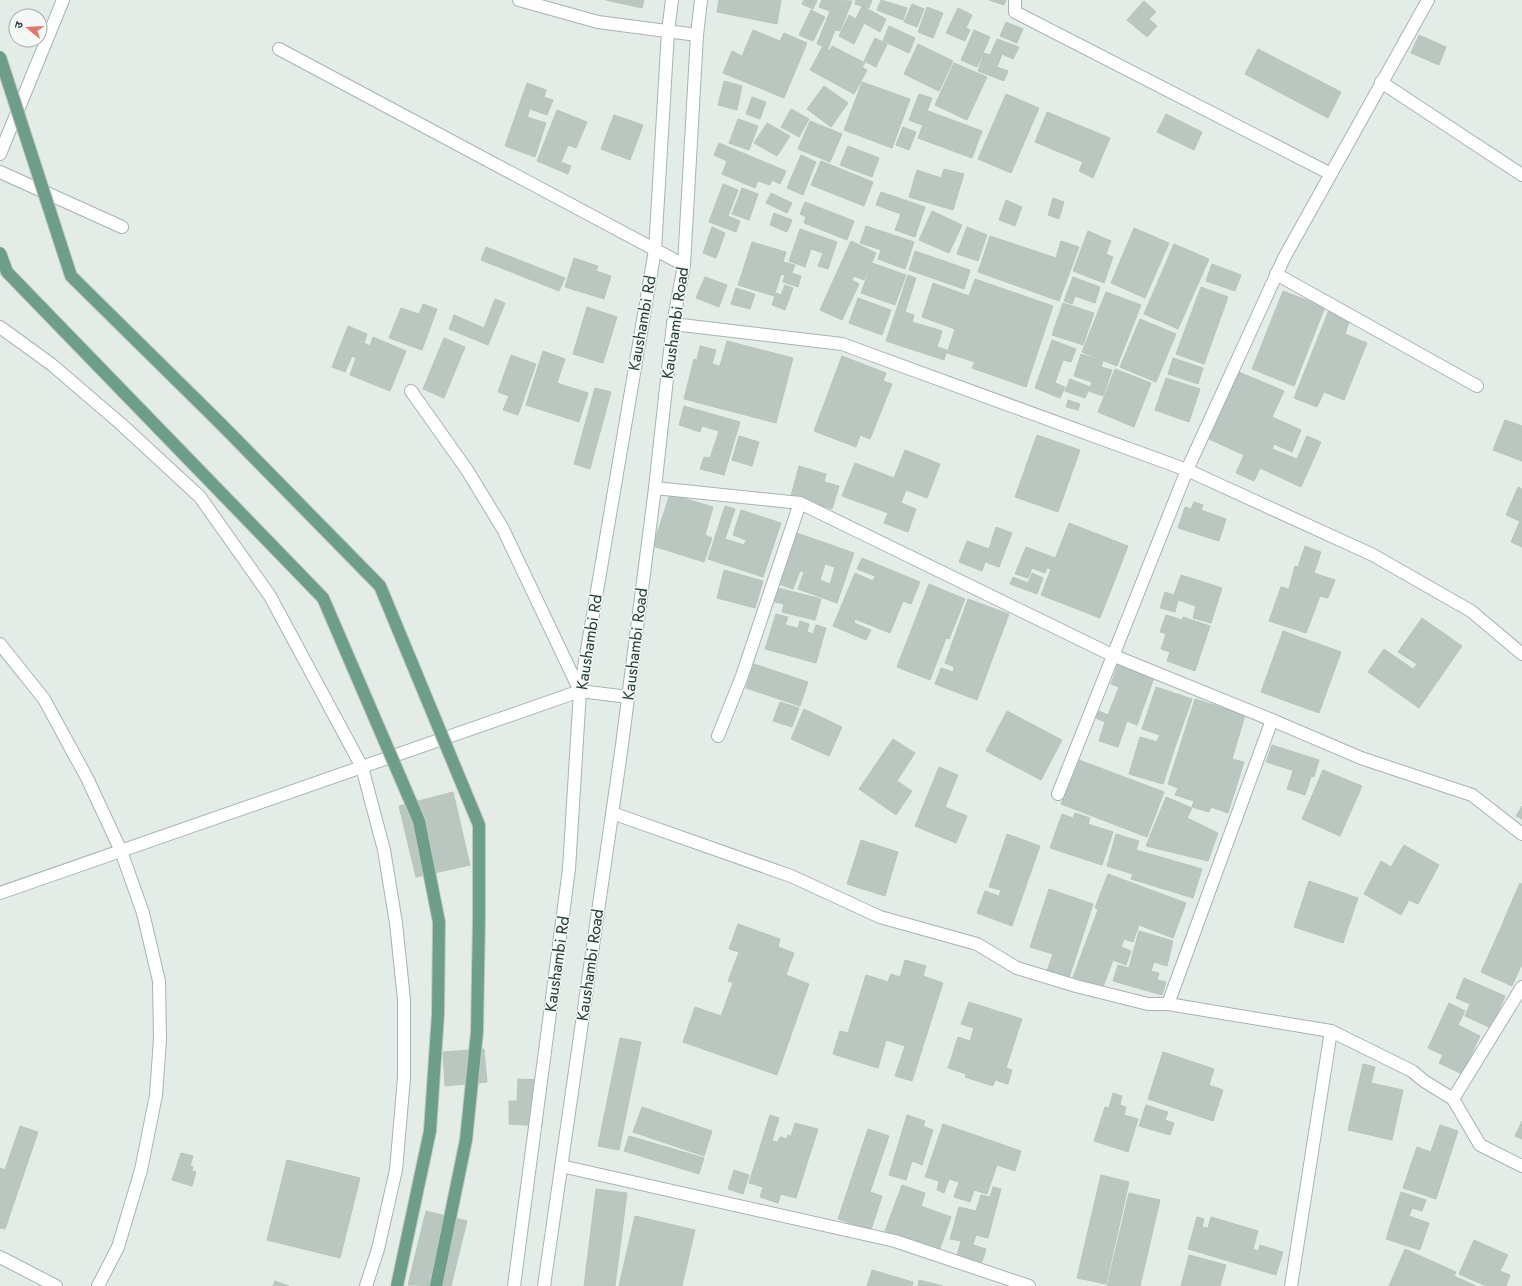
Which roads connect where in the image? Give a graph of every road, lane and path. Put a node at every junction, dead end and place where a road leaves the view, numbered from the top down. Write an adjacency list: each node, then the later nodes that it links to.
1 (63, 0): 12 (street)
2 (519, 0): 7 (street)
3 (672, 0): 7 (street, Kaushambi Rd)
4 (701, 0): 8 (street, Kaushambi Road)
5 (1015, 0): 14 (street)
6 (1428, 0): 11 (street)
7 (668, 31): 8 (street); 17 (street, Kaushambi Rd)
8 (696, 35): 19 (street, Kaushambi Road)
9 (279, 49): 17 (street)
10 (0, 57): 52 (main road, bridge)
11 (1381, 82): 14 (street); 15 (street)
12 (0, 154)
13 (0, 172): 16 (street)
14 (1331, 174): 20 (street)
15 (1522, 175)
16 (122, 227)
17 (655, 250): 19 (street); 31 (street, Kaushambi Rd)
18 (0, 253): 51 (main road, bridge)
19 (684, 265): 21 (street, Kaushambi Road)
20 (1276, 274): 23 (street); 25 (street)
21 (673, 324): 25 (street); 26 (street, Kaushambi Road)
22 (0, 327): 35 (street)
23 (1477, 386)
24 (411, 391): 31 (street)
25 (1187, 470): 29 (street); 30 (street)
26 (655, 488): 27 (street); 32 (street, Kaushambi Road)
27 (800, 503): 30 (street); 34 (street)
28 (0, 644): 39 (street)
29 (1522, 654)
30 (1112, 655): 33 (street); 36 (street)
31 (580, 691): 32 (street); 35 (street); 53 (street, Kaushambi Rd)
32 (628, 697): 37 (street, Kaushambi Road)
33 (1272, 720): 38 (street); 42 (street)
34 (718, 736)
35 (362, 767): 39 (street); 50 (street)
36 (1058, 794)
37 (612, 813): 42 (street); 45 (street, Kaushambi Road)
38 (1522, 834)
39 (121, 851): 40 (street); 49 (street)
40 (0, 893)
41 (1522, 987): 44 (street)
42 (1168, 1004): 43 (street)
43 (1331, 1031): 44 (street); 56 (street)
44 (1453, 1100): 46 (street)
45 (561, 1166): 54 (street, Kaushambi Road); 55 (street)
46 (1522, 1166)
47 (0, 1257): 48 (street)
48 (56, 1286)
49 (98, 1286)
50 (366, 1286)
51 (397, 1286)
52 (436, 1286)
53 (514, 1286)
54 (544, 1286)
55 (1029, 1286)
56 (1291, 1286)

